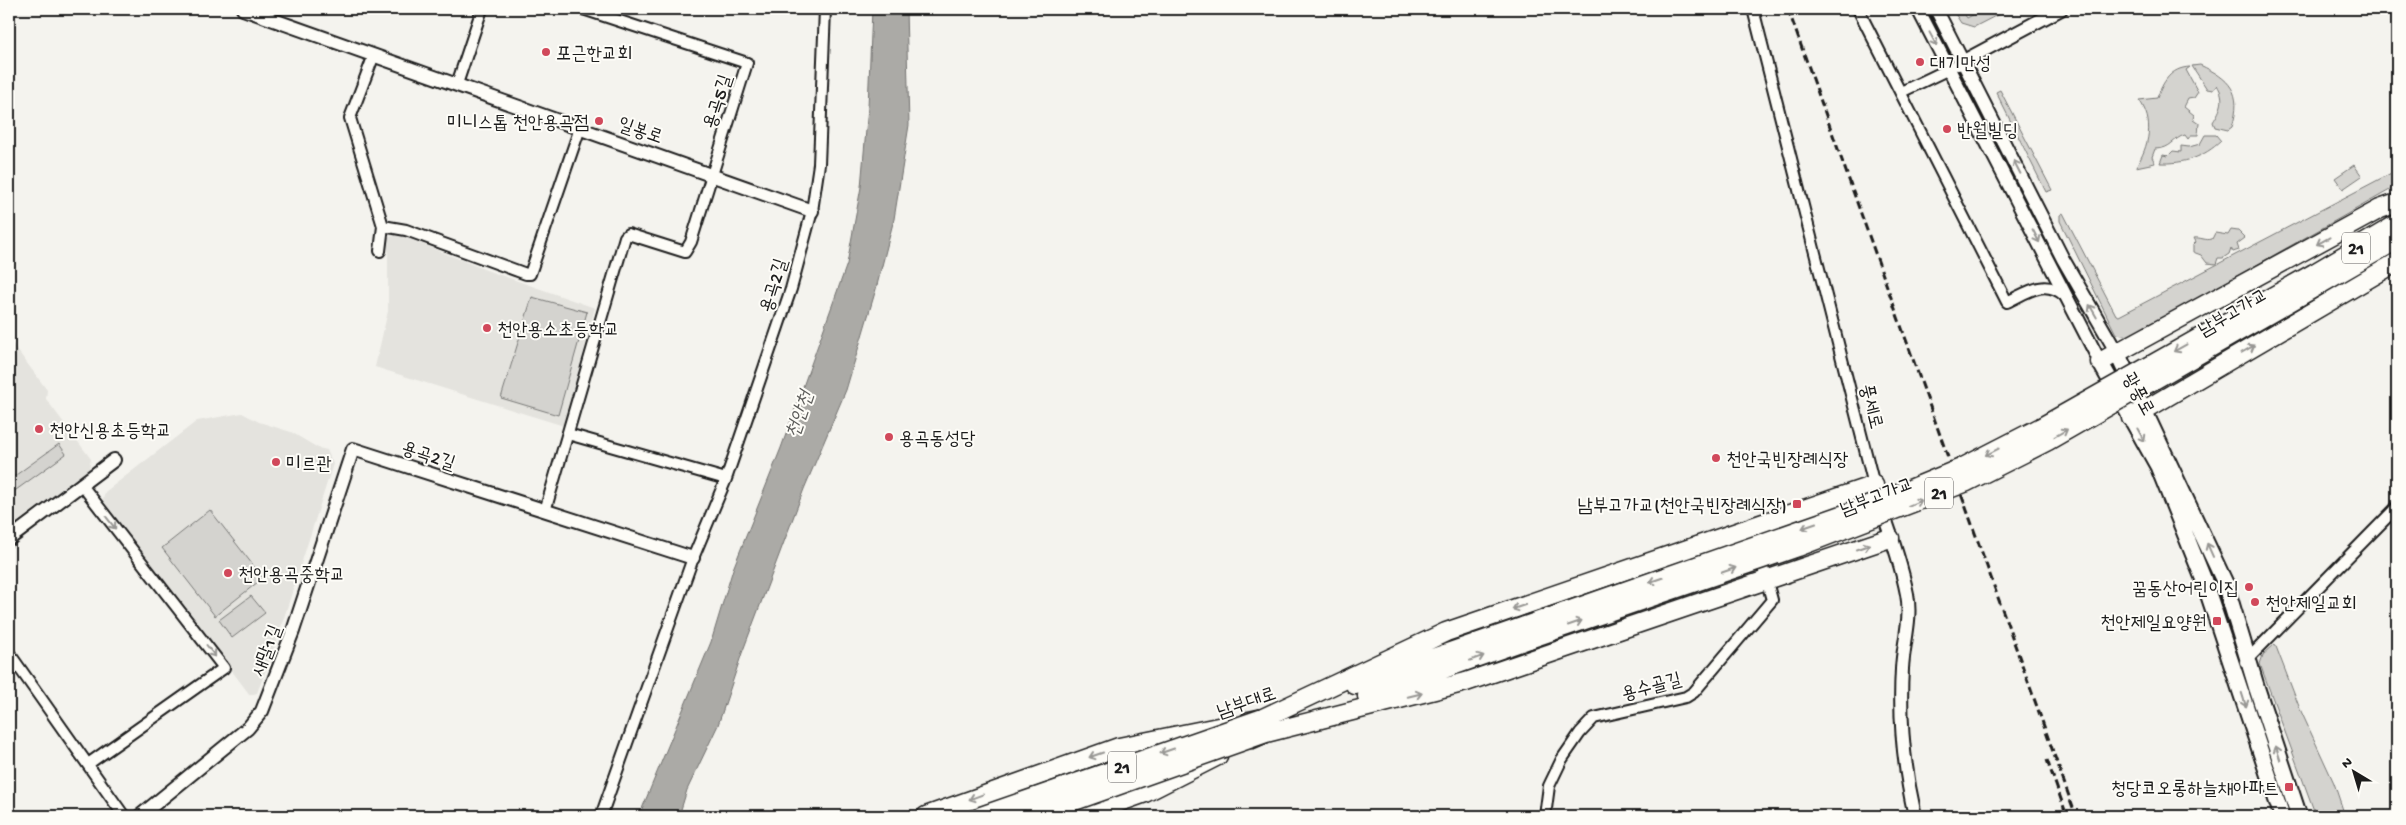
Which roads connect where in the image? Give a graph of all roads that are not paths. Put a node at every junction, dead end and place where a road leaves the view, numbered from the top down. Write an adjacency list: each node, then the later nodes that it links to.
1 (243, 9): 10 (street, 일봉로)
2 (482, 9): 13 (street)
3 (583, 9): 16 (street, 용곡5길)
4 (825, 9): 18 (street, 용곡2길)
5 (1753, 9): 36 (street, 풍세로)
6 (1858, 9): 14 (street)
7 (1918, 9): 12 (street, 광풍로, one-way to 12)
8 (1936, 9): 11 (street, 광풍로)
9 (2061, 9): 11 (street)
10 (374, 55): 13 (street, 일봉로); 20 (street)
11 (1963, 61): 12 (street); 28 (street, 광풍로, one-way to 11)
12 (1949, 69): 14 (street); 23 (street, 광풍로, one-way to 23)
13 (457, 84): 15 (street, 일봉로)
14 (1901, 92): 26 (street)
15 (580, 128): 16 (street, 일봉로); 20 (street)
16 (711, 174): 18 (street, 일봉로); 31 (street)
17 (2397, 202): 28 (highway, one-way to 28)
18 (812, 211): 34 (street, 용곡2길)
19 (2397, 224): 25 (highway, 21)
20 (383, 226): 22 (street)
21 (2397, 240): 25 (highway, 21)
22 (380, 251)
23 (2049, 261): 26 (street); 27 (street, 광풍로)
24 (2397, 262): 30 (highway, one-way to 24)
25 (2318, 278): 44 (highway, 남부고가교 / 21, bridge)
26 (2041, 286): 27 (street)
27 (2068, 299): 29 (street, 광풍로)
28 (2117, 353): 29 (highway); 30 (main road, 광풍로)
29 (2100, 362): 30 (main road, 광풍로)
30 (2138, 414): 46 (main road, 광풍로, one-way to 30); 47 (main road, 광풍로, one-way to 47)
31 (568, 434): 34 (street); 38 (street)
32 (353, 449): 38 (street, 용곡2길); 52 (street, 새말1길)
33 (114, 460): 35 (street)
34 (726, 480): 42 (street, 용곡2길)
35 (82, 484): 41 (street); 49 (street, 새말1길, one-way to 49)
36 (1874, 485): 39 (highway); 40 (street, 풍세로)
37 (2397, 508): 46 (street)
38 (545, 511): 42 (street, 용곡2길)
39 (1752, 527): 43 (street, 용수골길); 48 (highway, one-way to 48)
40 (1890, 538): 43 (highway, one-way to 40); 59 (street, 풍세로)
41 (9, 539)
42 (693, 558): 53 (street, 용곡2길)
43 (1767, 580): 48 (highway, one-way to 43); 58 (street, 용수골길)
44 (1527, 632): 48 (highway, 남부대로 / 21)
45 (9, 653): 49 (street)
46 (2249, 660): 47 (street); 61 (main road, 광풍로, one-way to 46)
47 (2233, 667): 60 (main road, 광풍로, one-way to 60)
48 (1264, 725): 50 (highway, one-way to 50); 55 (highway, 남부대로 / 21, one-way to 55, bridge); 56 (highway, 남부대로 / 21, bridge); 57 (highway)
49 (88, 764): 51 (street)
50 (1022, 780): 54 (highway, one-way to 54); 56 (street)
51 (124, 816)
52 (140, 816)
53 (601, 816)
54 (926, 816)
55 (981, 816)
56 (1033, 816)
57 (1080, 816)
58 (1545, 816)
59 (1915, 816)
60 (2282, 816)
61 (2299, 816)

